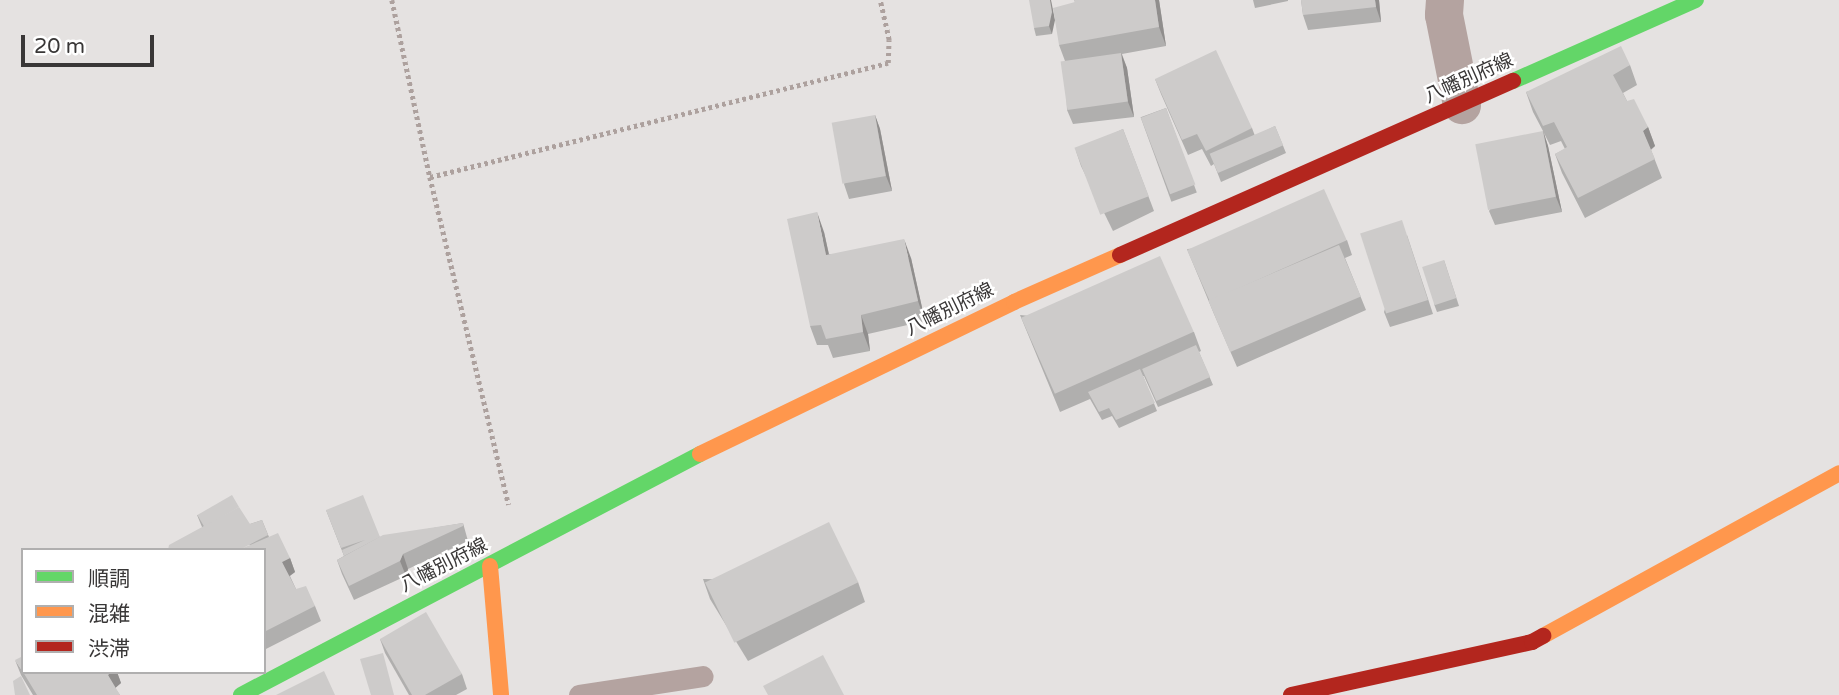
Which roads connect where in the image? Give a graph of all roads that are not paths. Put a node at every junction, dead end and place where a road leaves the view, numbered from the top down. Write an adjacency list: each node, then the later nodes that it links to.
1 (1445, 0): 3 (street)
2 (1696, 0): 3 (main road, 八幡別府線)
3 (1462, 105): 5 (main road, 八幡別府線)
4 (1839, 473): 10 (main road)
5 (490, 566): 7 (main road, 八幡別府線); 8 (main road)
6 (703, 676): 9 (lane)
7 (241, 695)
8 (501, 695)
9 (579, 695)
10 (1291, 695)

